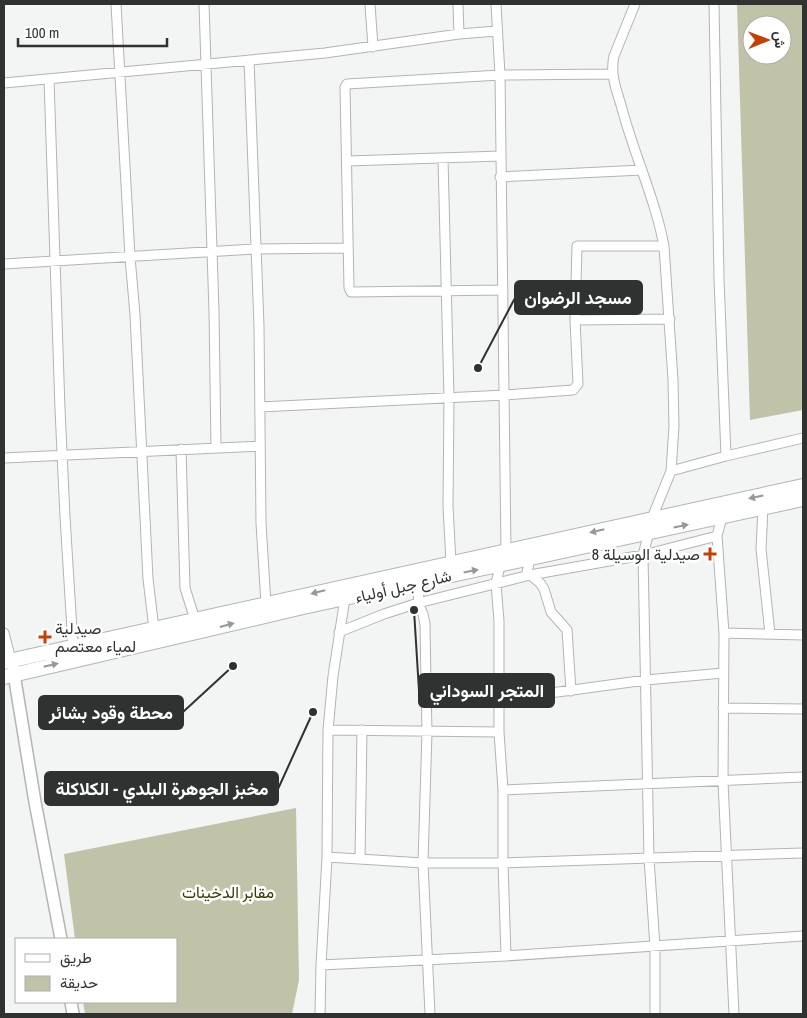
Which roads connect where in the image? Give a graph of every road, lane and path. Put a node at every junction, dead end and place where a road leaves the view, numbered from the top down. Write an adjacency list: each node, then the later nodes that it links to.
1 (116, 4): 13 (street)
2 (204, 4): 12 (street)
3 (370, 4): 10 (street)
4 (458, 4): 9 (street)
5 (496, 4): 8 (street)
6 (635, 4): 14 (street)
7 (714, 4): 43 (street)
8 (496, 30): 9 (street); 15 (street)
9 (459, 34): 10 (street)
10 (373, 47): 11 (street)
11 (250, 60): 12 (street); 25 (street)
12 (207, 64): 13 (street); 26 (street)
13 (121, 71): 16 (street); 27 (street)
14 (612, 74): 15 (street); 21 (street)
15 (500, 75): 18 (street); 20 (street)
16 (49, 79): 17 (street); 28 (street)
17 (4, 82)
18 (501, 156): 19 (street); 22 (street)
19 (444, 158): 20 (street); 31 (street)
20 (346, 161): 24 (street)
21 (642, 170): 22 (street); 23 (street)
22 (500, 177): 30 (street)
23 (664, 246): 32 (street); 33 (street)
24 (347, 248): 25 (street); 31 (street)
25 (255, 249): 26 (street); 36 (street)
26 (212, 251): 27 (street); 39 (street)
27 (130, 257): 28 (street); 41 (street)
28 (56, 261): 29 (street); 42 (street)
29 (4, 264)
30 (503, 290): 31 (street); 34 (street)
31 (447, 291): 35 (street)
32 (670, 319): 33 (street); 45 (street)
33 (575, 320): 34 (street)
34 (504, 395): 35 (street); 53 (street)
35 (449, 398): 36 (street); 56 (street)
36 (260, 407): 38 (street)
37 (803, 438): 43 (street)
38 (259, 446): 39 (street); 63 (street)
39 (216, 447): 40 (street)
40 (181, 449): 41 (street); 64 (street)
41 (142, 452): 42 (street); 65 (street)
42 (63, 456): 44 (street); 71 (street)
43 (726, 456): 45 (street)
44 (4, 458)
45 (671, 471): 50 (street)
46 (803, 486): 50 (main road, شارع جبل أولياء, one-way to 50)
47 (803, 499): 48 (main road, شارع جبل أولياء)
48 (763, 507): 49 (main road, شارع جبل أولياء); 69 (street)
49 (722, 517): 51 (main road, شارع جبل أولياء, one-way to 49); 52 (street)
50 (652, 518): 53 (main road, شارع جبل أولياء, one-way to 53)
51 (649, 532): 54 (street); 55 (main road, شارع جبل أولياء)
52 (717, 536): 54 (street); 68 (street)
53 (506, 551): 56 (main road, شارع جبل أولياء)
54 (643, 555): 58 (street); 75 (street)
55 (530, 559): 57 (main road, شارع جبل أولياء); 58 (street)
56 (450, 563): 61 (main road, شارع جبل أولياء)
57 (500, 565): 59 (main road, شارع جبل أولياء, one-way to 57); 60 (street)
58 (530, 575): 60 (street); 76 (street)
59 (420, 582): 61 (main road, شارع جبل أولياء); 62 (street)
60 (496, 584): 62 (street); 77 (street)
61 (344, 592): 63 (main road, شارع جبل أولياء, one-way to 63); 64 (main road, شارع جبل أولياء, one-way to 61); 67 (street)
62 (418, 603): 67 (street); 82 (street)
63 (266, 604): 64 (main road, شارع جبل أولياء)
64 (197, 626): 65 (main road, شارع جبل أولياء); 74 (main road, شارع جبل أولياء, one-way to 64)
65 (154, 629): 71 (main road, شارع جبل أولياء)
66 (4, 632): 72 (street)
67 (339, 632): 80 (street)
68 (724, 633): 69 (street); 73 (street)
69 (770, 634): 70 (street)
70 (803, 635)
71 (73, 646): 72 (main road, شارع جبل أولياء)
72 (7, 661): 74 (street)
73 (723, 673): 75 (street); 78 (street)
74 (9, 675): 96 (street)
75 (646, 680): 76 (street); 86 (street)
76 (571, 691): 77 (street)
77 (500, 700): 83 (street)
78 (723, 708): 79 (street); 85 (street)
79 (803, 709)
80 (328, 730): 81 (street); 90 (street)
81 (362, 730): 82 (street); 92 (street)
82 (427, 732): 83 (street); 93 (street)
83 (499, 732): 87 (street)
84 (803, 777): 85 (street)
85 (723, 782): 86 (street); 89 (street)
86 (648, 785): 87 (street); 91 (street)
87 (503, 790): 94 (street)
88 (803, 853): 89 (street)
89 (727, 855): 91 (street); 97 (street)
90 (327, 857): 92 (street); 101 (street)
91 (649, 858): 94 (street); 98 (street)
92 (360, 859): 93 (street)
93 (423, 863): 94 (street); 100 (street)
94 (503, 863): 99 (street)
95 (803, 936): 97 (street)
96 (61, 938)
97 (731, 941): 98 (street); 105 (street)
98 (655, 947): 99 (street); 104 (street)
99 (506, 956): 100 (street)
100 (427, 961): 101 (street); 103 (street)
101 (321, 966): 102 (street)
102 (320, 1014)
103 (430, 1014)
104 (654, 1014)
105 (734, 1014)

